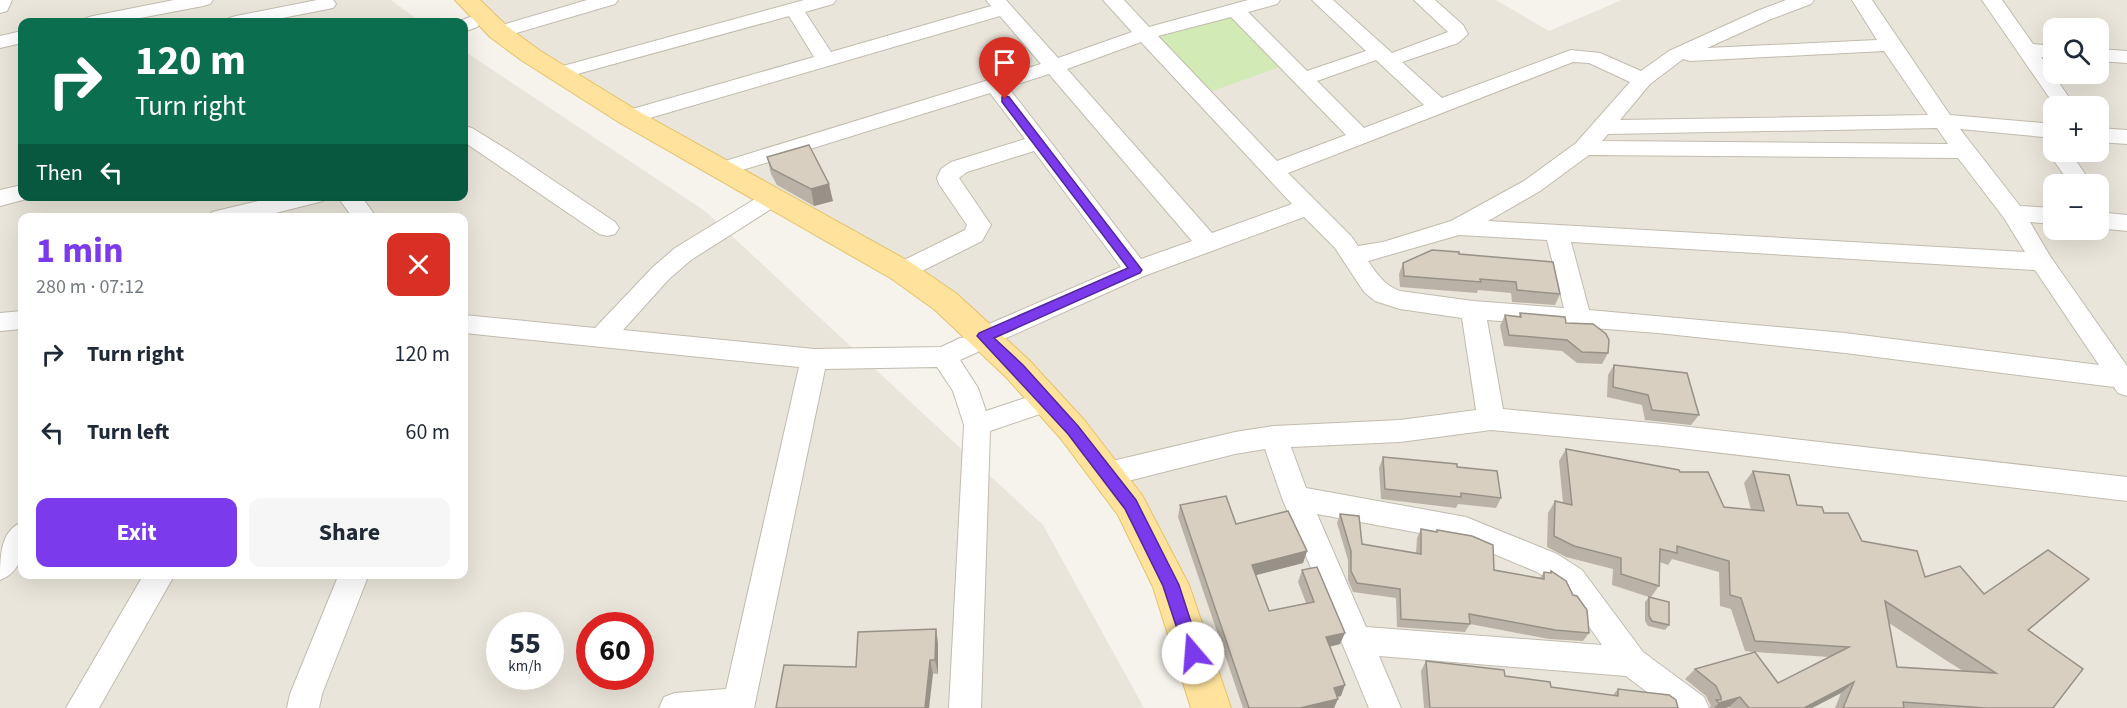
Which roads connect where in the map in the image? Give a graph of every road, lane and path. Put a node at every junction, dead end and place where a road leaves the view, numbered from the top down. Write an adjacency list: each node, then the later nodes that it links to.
1 (2, 0): 14 (street)
2 (203, 0): 18 (street)
3 (608, 0): 21 (street)
4 (826, 0): 15 (street)
5 (1113, 0): 22 (street)
6 (1266, 0): 16 (street)
7 (1322, 0): 30 (street)
8 (1424, 0): 30 (street)
9 (1804, 0): 28 (street)
10 (1862, 0): 25 (street)
11 (1992, 0): 26 (street)
12 (325, 2): 19 (street); 20 (street)
13 (1000, 4): 32 (street); 33 (street)
14 (0, 7)
15 (794, 9): 32 (street); 34 (street)
16 (1235, 10): 22 (street); 35 (street)
17 (463, 12): 21 (main road); 57 (main road)
18 (118, 18)
19 (254, 18)
20 (335, 18)
21 (499, 32): 34 (main road)
22 (1144, 34): 33 (street); 52 (street)
23 (18, 38): 24 (street)
24 (0, 42)
25 (1890, 45): 28 (street); 41 (street)
26 (2026, 50): 27 (street); 38 (street)
27 (2043, 51)
28 (1676, 55): 36 (street)
29 (2109, 56): 31 (street)
30 (1383, 57): 35 (street); 39 (street)
31 (2127, 57)
32 (825, 59): 40 (street)
33 (1055, 66): 37 (street); 66 (street)
34 (559, 73): 40 (main road)
35 (1304, 80): 45 (street)
36 (1643, 80): 39 (street); 42 (street)
37 (994, 85): 48 (street); 51 (street)
38 (2058, 96)
39 (1438, 106): 45 (street)
40 (628, 117): 51 (main road)
41 (1944, 121): 42 (street); 43 (street); 50 (street)
42 (1603, 127): 49 (street)
43 (2043, 134)
44 (468, 136): 64 (street)
45 (1360, 136): 52 (street)
46 (2109, 136): 47 (street)
47 (2127, 137)
48 (1038, 142): 69 (street); 70 (street)
49 (1584, 148): 50 (street); 63 (street)
50 (1964, 151): 61 (street)
51 (720, 170): 70 (main road)
52 (1273, 171): 58 (street)
53 (18, 194): 54 (street)
54 (0, 198)
55 (293, 201): 59 (street)
56 (352, 201): 60 (street)
57 (763, 204): 76 (street); 77 (main road)
58 (1307, 207): 66 (street); 67 (street)
59 (242, 213)
60 (362, 213)
61 (2013, 213): 62 (street); 68 (street)
62 (2043, 215)
63 (1459, 227): 65 (street); 67 (street)
64 (607, 228)
65 (1557, 232): 68 (street); 72 (street)
66 (1207, 243): 69 (street)
67 (1352, 255): 71 (street)
68 (2042, 262): 79 (street)
69 (1136, 270): 77 (street)
70 (902, 271): 77 (main road)
71 (1473, 310): 72 (street); 81 (street)
72 (1579, 318): 79 (street)
73 (18, 320): 74 (street)
74 (0, 322)
75 (468, 324): 76 (street)
76 (601, 338): 78 (street)
77 (966, 346): 78 (street); 80 (main road); 82 (street); 84 (main road)
78 (814, 359): 93 (street)
79 (2125, 381)
80 (1031, 407): 82 (street); 98 (main road)
81 (1491, 419): 83 (street); 85 (street)
82 (977, 425): 97 (street)
83 (1274, 437): 84 (street); 86 (street)
84 (1108, 474): 99 (main road)
85 (2127, 489)
86 (1296, 498): 91 (street); 92 (street)
87 (18, 540): 88 (street)
88 (0, 567)
89 (157, 579): 94 (street)
90 (352, 579): 95 (street)
91 (1355, 640): 92 (street); 100 (street)
92 (1632, 662): 101 (street)
93 (738, 706): 96 (street)
94 (82, 708)
95 (303, 708)
96 (675, 708)
97 (965, 708)
98 (1191, 708)
99 (1211, 708)
100 (1385, 708)
101 (1692, 708)

